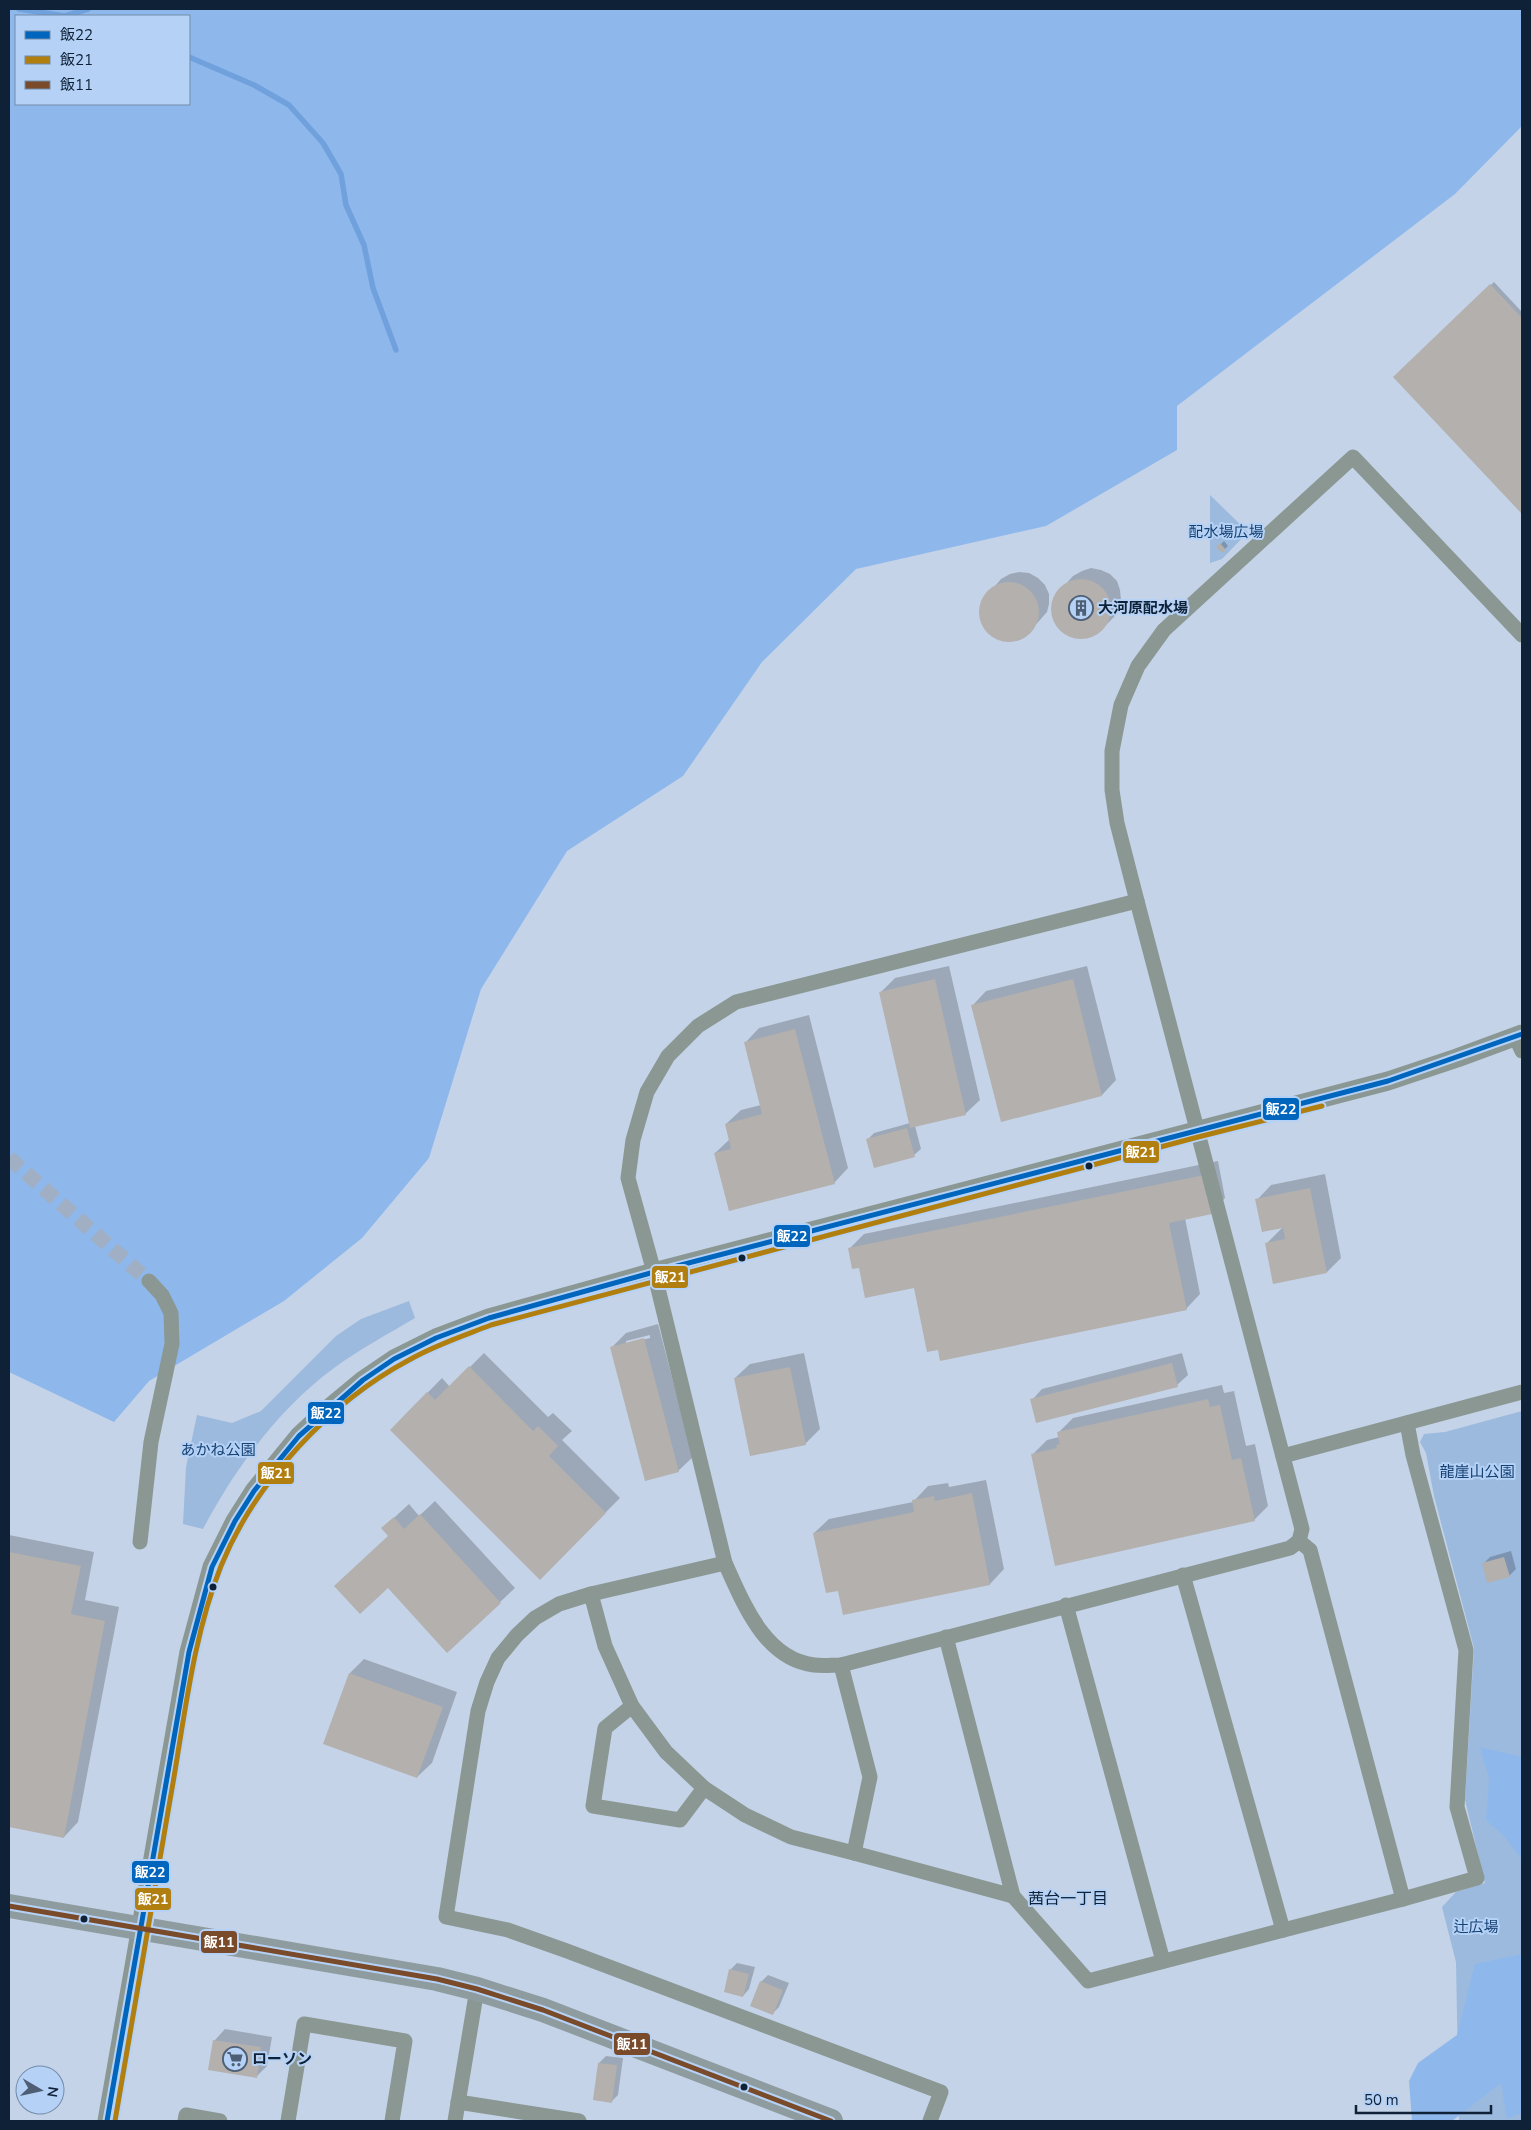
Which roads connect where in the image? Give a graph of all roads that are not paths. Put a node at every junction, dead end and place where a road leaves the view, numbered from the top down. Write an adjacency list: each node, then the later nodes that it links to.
1 (1522, 635): 2 (street)
2 (1136, 901): 4 (street); 5 (street)
3 (1520, 1041): 4 (street)
4 (1196, 1130): 5 (street); 9 (street)
5 (654, 1272): 12 (street); 24 (street)
6 (149, 1282): 11 (street)
7 (1522, 1392): 8 (street)
8 (1407, 1423): 9 (street); 22 (street)
9 (1283, 1456): 10 (street)
10 (1299, 1541): 13 (street); 22 (street)
11 (140, 1542)
12 (725, 1563): 14 (street); 17 (street)
13 (1183, 1575): 15 (street); 25 (street)
14 (591, 1594): 18 (street); 38 (street)
15 (1066, 1605): 16 (street); 26 (street)
16 (946, 1637): 17 (street); 21 (street)
17 (841, 1665): 20 (street)
18 (632, 1706): 19 (street); 19 (street)
19 (704, 1788): 20 (street)
20 (854, 1853): 21 (street)
21 (1012, 1896): 26 (street)
22 (1403, 1899): 25 (street)
23 (9, 1906): 24 (main road)
24 (140, 1928): 27 (main road); 30 (street)
25 (1283, 1930): 26 (street)
26 (1163, 1961)
27 (477, 1989): 28 (street); 37 (main road)
28 (458, 2102): 29 (street); 35 (street)
29 (555, 2119): 36 (street)
30 (107, 2121)
31 (185, 2121): 32 (street)
32 (220, 2121)
33 (288, 2121): 34 (street)
34 (392, 2121)
35 (455, 2121)
36 (579, 2121)
37 (831, 2121)
38 (930, 2121)

